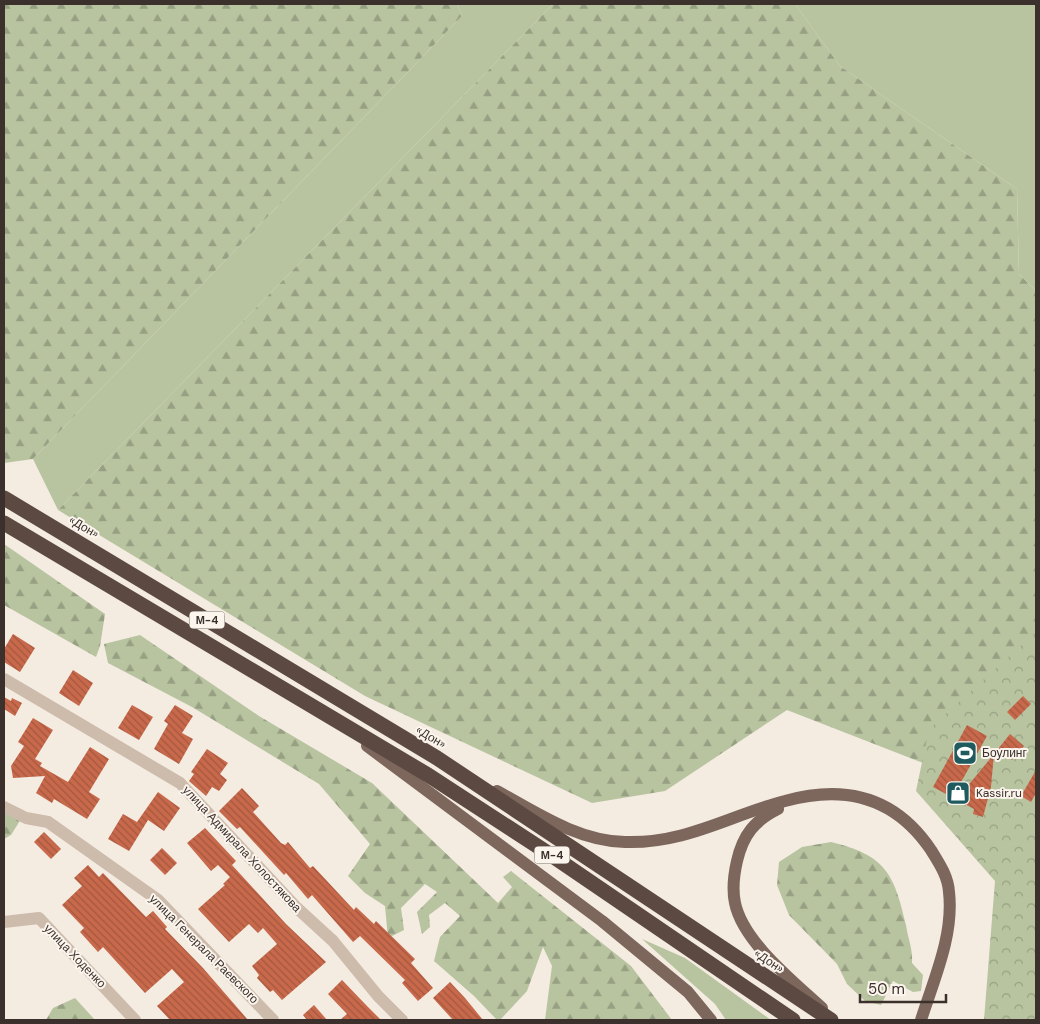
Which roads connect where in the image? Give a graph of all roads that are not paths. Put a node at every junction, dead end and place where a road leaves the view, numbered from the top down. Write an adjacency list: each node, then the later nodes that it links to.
1 (4, 498): 5 (highway, «Дон» / М-4)
2 (4, 523): 4 (highway, М-4)
3 (4, 679): 11 (street, улица Адмирала Холостякова)
4 (304, 701): 12 (main road); 13 (highway, М-4)
5 (438, 758): 6 (main road); 14 (highway, «Дон» / М-4)
6 (841, 795): 15 (main road); 16 (main road)
7 (4, 807): 10 (street, улица Генерала Раевского)
8 (4, 922): 9 (street, улица Ходенко)
9 (135, 1020)
10 (273, 1020)
11 (402, 1020)
12 (711, 1020)
13 (793, 1020)
14 (831, 1020)
15 (835, 1020)
16 (922, 1020)

